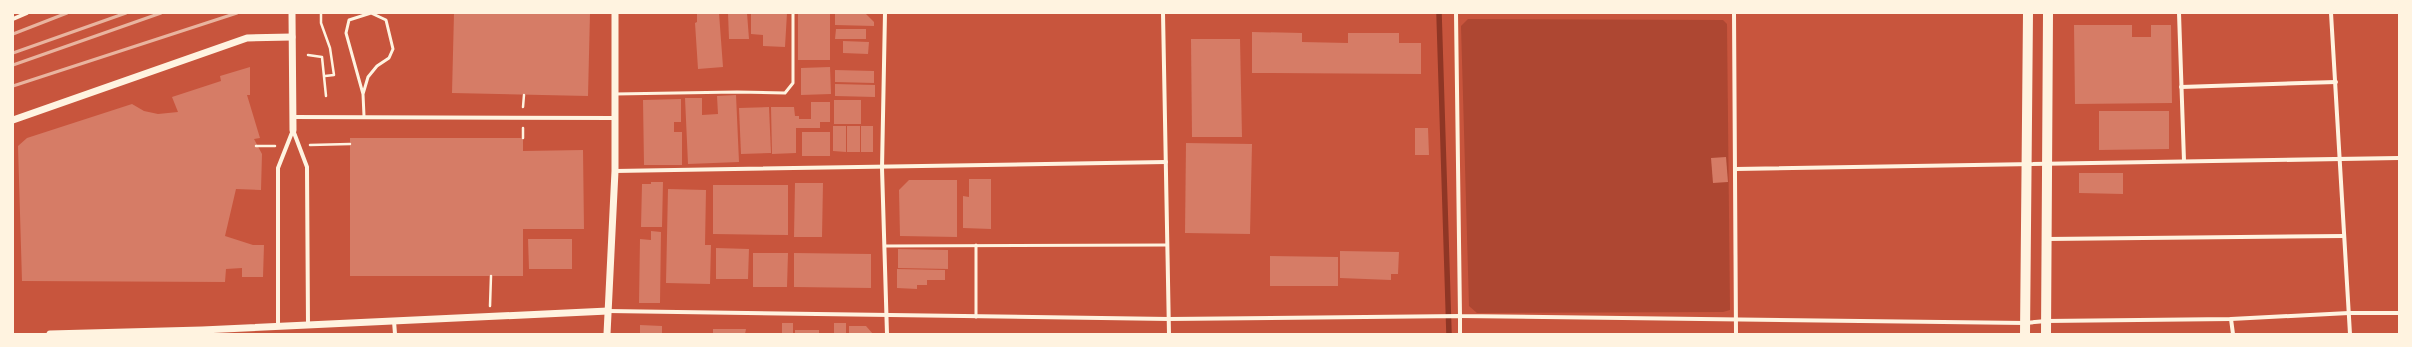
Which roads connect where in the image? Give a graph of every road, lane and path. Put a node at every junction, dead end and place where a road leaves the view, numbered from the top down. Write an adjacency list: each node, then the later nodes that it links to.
1 (28, 13): 14 (street)
2 (292, 13): 15 (street)
3 (321, 13): 17 (path)
4 (615, 13): 21 (street)
5 (793, 13): 21 (lane)
6 (885, 13): 34 (street)
7 (1163, 13): 31 (street)
8 (1456, 13): 47 (street)
9 (1734, 13): 35 (street)
10 (2028, 13): 33 (main road)
11 (2048, 13): 32 (main road)
12 (2179, 13): 19 (street)
13 (2331, 13): 18 (street)
14 (13, 19)
15 (292, 37): 24 (street); 26 (street)
16 (308, 56): 17 (path)
17 (325, 76): 22 (path)
18 (2336, 82): 19 (street); 28 (street)
19 (2181, 86): 30 (street)
20 (363, 94): 20 (lane); 23 (lane)
21 (615, 94): 25 (street)
22 (326, 96)
23 (364, 116): 24 (street); 25 (street)
24 (294, 117): 27 (street)
25 (614, 118): 36 (street)
26 (13, 120)
27 (293, 130): 54 (street); 55 (street)
28 (2340, 158): 29 (street); 30 (street); 37 (street)
29 (2399, 158)
30 (2184, 161): 32 (street)
31 (1166, 162): 34 (street); 40 (street)
32 (2047, 164): 33 (street); 38 (main road)
33 (2025, 165): 35 (street); 53 (main road)
34 (882, 168): 36 (street); 41 (street)
35 (1736, 168): 51 (street)
36 (615, 171): 42 (street)
37 (2344, 236): 38 (street); 43 (street)
38 (2046, 239): 52 (main road)
39 (976, 245): 40 (lane); 41 (lane); 46 (lane)
40 (1168, 245): 48 (street)
41 (884, 246): 45 (street)
42 (608, 311): 45 (street); 50 (street); 59 (street)
43 (2348, 313): 44 (street); 49 (street); 67 (street)
44 (2399, 313)
45 (887, 316): 46 (street); 60 (street)
46 (976, 316): 48 (street)
47 (1458, 316): 48 (street); 51 (street); 62 (street)
48 (1169, 319): 61 (street)
49 (2231, 319): 52 (street); 66 (street)
50 (394, 321): 54 (street); 58 (street)
51 (1736, 321): 53 (street); 63 (street)
52 (2046, 321): 53 (street); 65 (main road)
53 (2025, 324): 64 (main road)
54 (308, 325): 55 (street)
55 (278, 326): 56 (street)
56 (202, 332): 57 (street)
57 (50, 334)
58 (395, 334)
59 (607, 334)
60 (887, 334)
61 (1169, 334)
62 (1460, 334)
63 (1736, 334)
64 (2025, 334)
65 (2046, 334)
66 (2233, 334)
67 (2350, 334)

